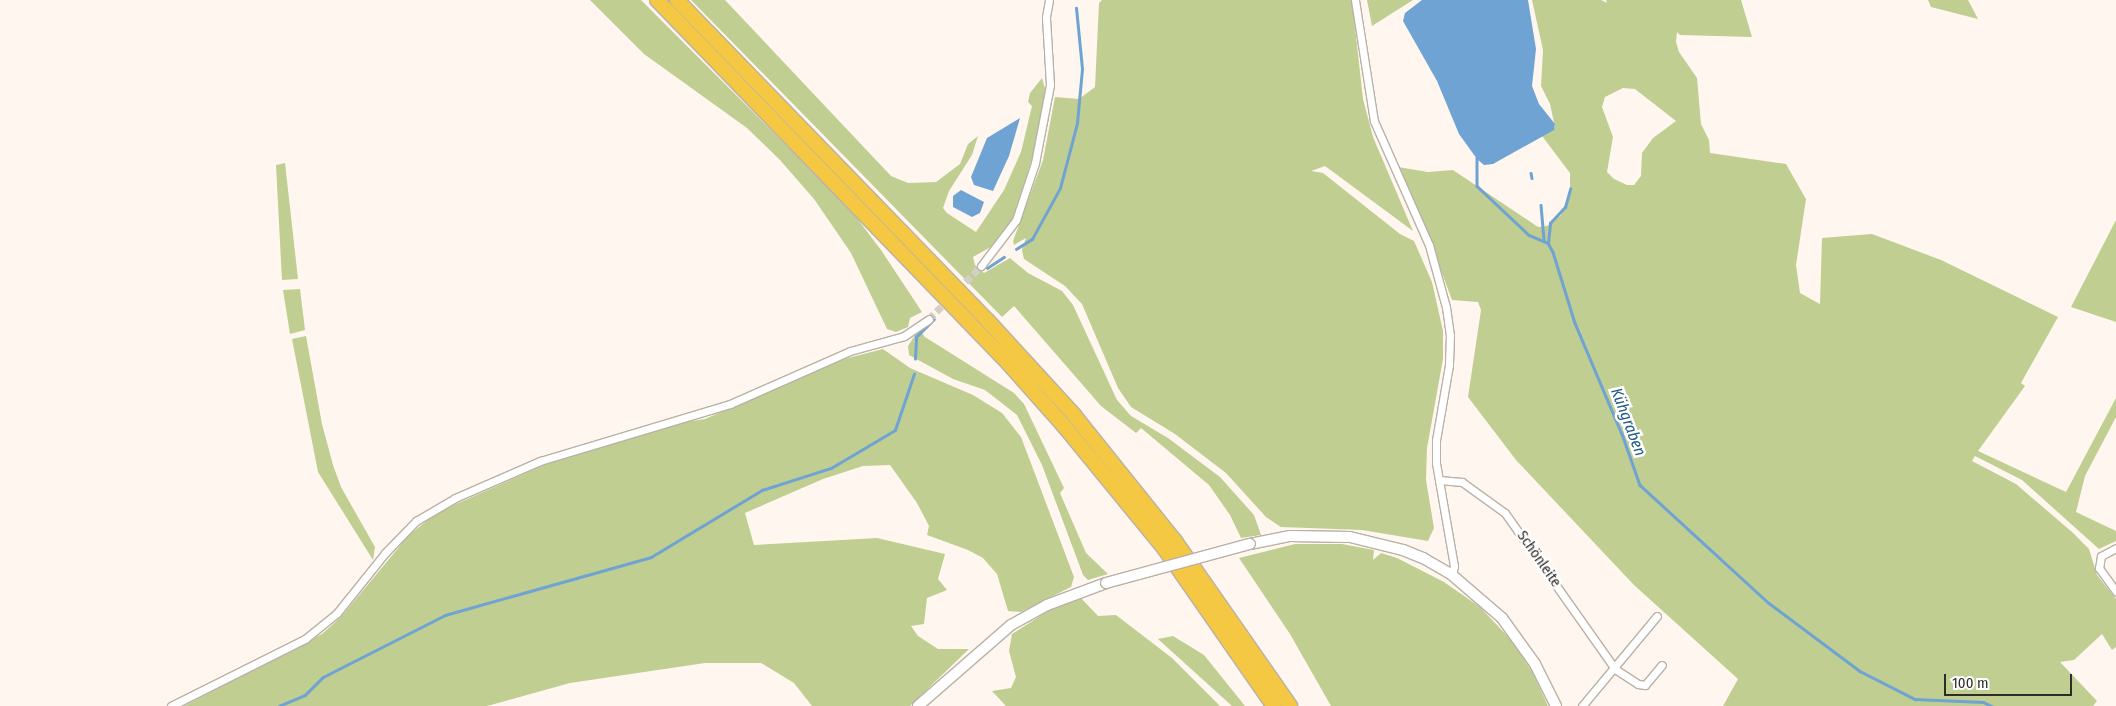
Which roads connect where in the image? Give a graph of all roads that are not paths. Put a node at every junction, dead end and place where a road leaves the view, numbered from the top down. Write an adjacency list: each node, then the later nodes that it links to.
1 (657, 0): 16 (highway)
2 (677, 0): 17 (highway)
3 (1049, 0): 5 (street)
4 (1355, 0): 7 (street)
5 (981, 266)
6 (929, 319): 14 (street)
7 (1439, 480): 9 (street); 13 (street, Schönleite)
8 (2116, 548): 10 (street)
9 (1452, 575): 15 (street, bridge); 18 (street)
10 (2116, 591)
11 (1657, 616): 13 (street)
12 (1662, 665): 13 (street, Schönleite)
13 (1616, 669): 19 (street)
14 (171, 706)
15 (918, 706)
16 (1274, 706)
17 (1290, 706)
18 (1556, 706)
19 (1582, 706)

